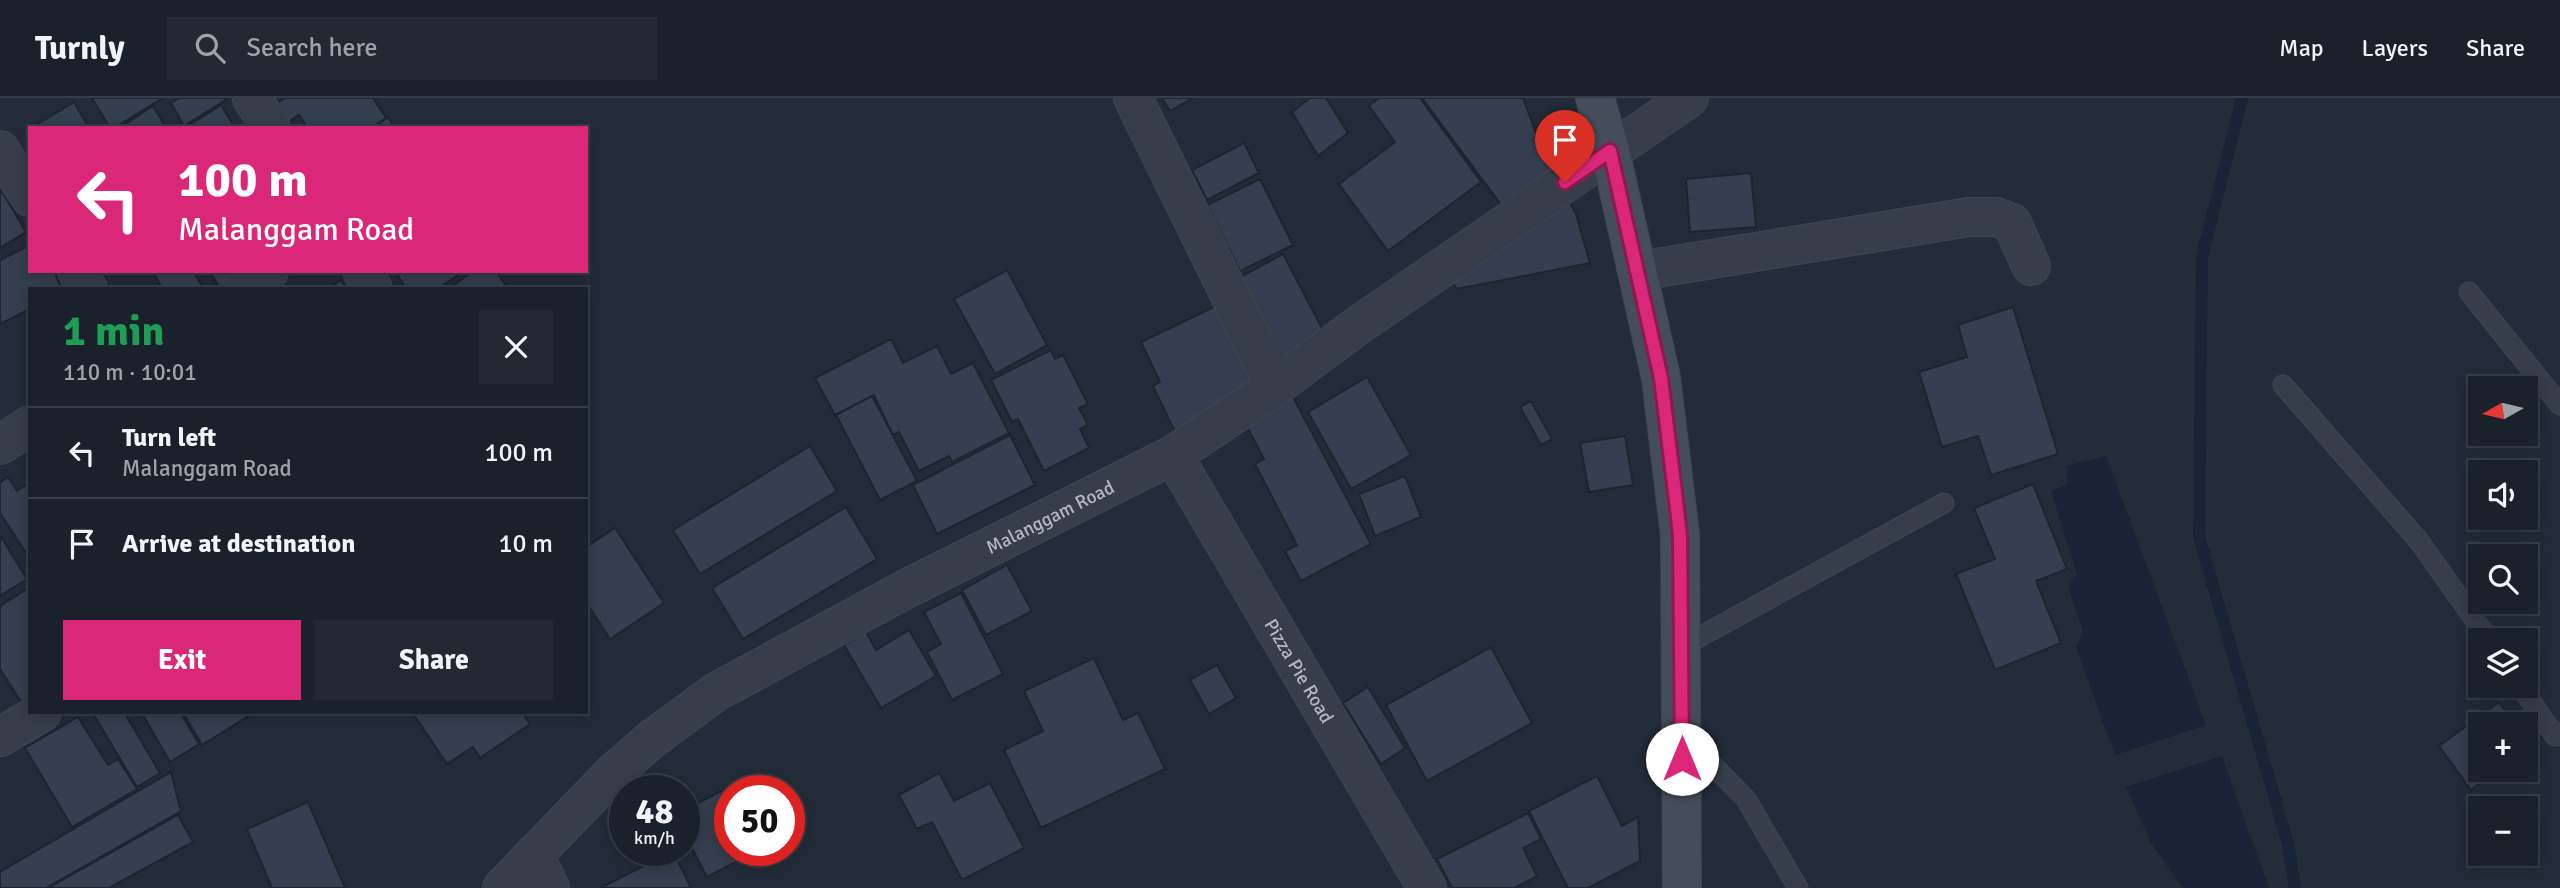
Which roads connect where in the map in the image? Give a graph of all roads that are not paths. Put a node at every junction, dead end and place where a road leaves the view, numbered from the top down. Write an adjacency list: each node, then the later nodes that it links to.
1 (252, 98): 5 (street)
2 (1133, 98): 15 (street)
3 (1595, 98): 7 (main road)
4 (1689, 98): 7 (street, Malanggam Road)
5 (270, 126)
6 (0, 150): 8 (street)
7 (1610, 151): 10 (main road); 15 (street, Malanggam Road)
8 (28, 194)
9 (2031, 266): 10 (street)
10 (1639, 271): 22 (main road)
11 (266, 273): 12 (street)
12 (244, 287)
13 (2469, 292): 16 (lane)
14 (2283, 385): 21 (lane)
15 (1275, 387): 19 (street, Malanggam Road)
16 (2560, 405)
17 (28, 426): 18 (street)
18 (0, 445)
19 (1172, 455): 28 (street, Malanggam Road); 30 (street, Pizza Pie Road)
20 (1944, 503): 22 (lane)
21 (2481, 628)
22 (1681, 647): 25 (main road)
23 (2528, 698): 26 (lane)
24 (39, 714): 27 (street)
25 (1682, 733): 31 (main road); 32 (lane)
26 (2560, 733)
27 (0, 737)
28 (542, 871): 29 (street, Malanggam Road)
29 (502, 888)
30 (1427, 888)
31 (1682, 888)
32 (1798, 888)

